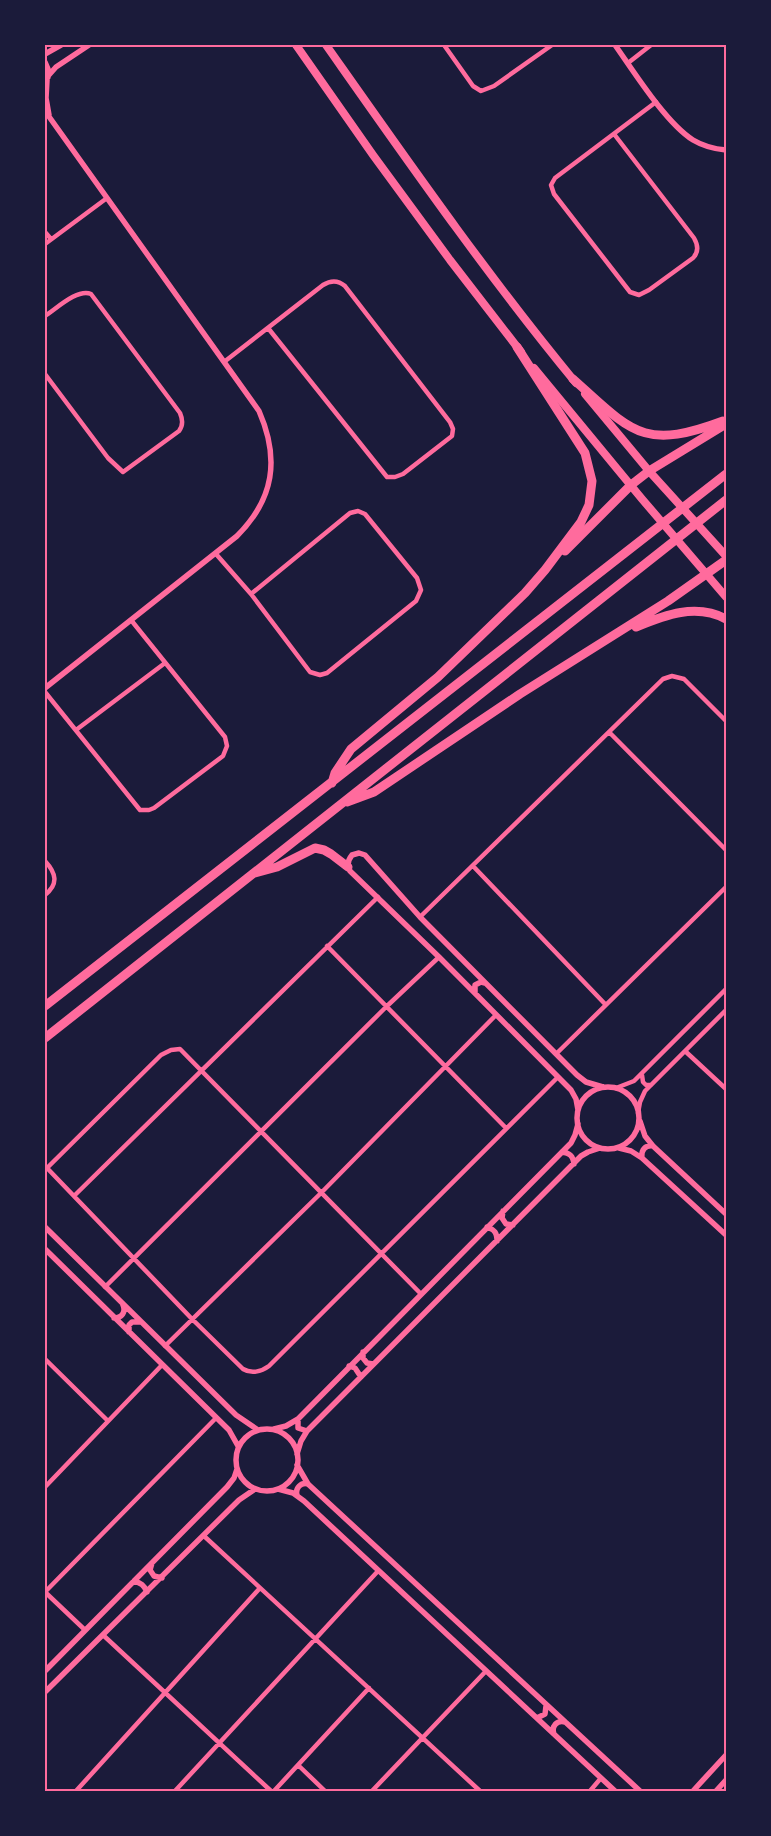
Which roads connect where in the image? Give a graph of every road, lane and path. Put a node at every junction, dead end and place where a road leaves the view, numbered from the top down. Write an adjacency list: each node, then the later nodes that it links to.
1 (61, 45): 9 (street)
2 (89, 45): 12 (street)
3 (296, 45): 24 (main road)
4 (326, 45): 27 (main road)
5 (444, 45): 6 (street)
6 (551, 45)
7 (615, 45): 11 (street)
8 (651, 45): 11 (street)
9 (45, 54)
10 (45, 62): 12 (street)
11 (628, 63): 13 (street)
12 (47, 80): 15 (street)
13 (656, 102): 16 (street); 17 (street)
14 (45, 111): 15 (street)
15 (50, 117): 18 (street)
16 (614, 134): 16 (street)
17 (726, 150)
18 (107, 198): 20 (street); 25 (street)
19 (45, 232): 20 (street)
20 (51, 239): 21 (street)
21 (45, 244)
22 (45, 316): 26 (street)
23 (268, 328): 23 (street); 25 (street)
24 (517, 347): 32 (main road); 37 (highway)
25 (224, 362): 34 (street)
26 (45, 374)
27 (573, 379): 28 (highway); 30 (main road)
28 (726, 420)
29 (726, 424): 30 (highway)
30 (649, 471): 32 (highway); 35 (main road)
31 (726, 474): 49 (highway)
32 (631, 485): 37 (highway); 38 (main road)
33 (726, 500): 50 (highway)
34 (216, 554): 39 (street); 42 (street)
35 (726, 556)
36 (726, 560): 38 (highway)
37 (545, 570): 49 (highway)
38 (706, 574): 40 (main road); 43 (highway)
39 (251, 594): 39 (street)
40 (726, 597)
41 (726, 619): 43 (highway)
42 (131, 620): 44 (street); 45 (street)
43 (609, 640): 50 (highway)
44 (165, 663): 47 (street); 47 (street)
45 (45, 690): 47 (street)
46 (726, 721): 48 (street)
47 (76, 730)
48 (609, 732): 51 (street); 53 (street)
49 (332, 783): 67 (highway)
50 (344, 802): 55 (highway)
51 (726, 850)
52 (45, 861): 57 (street)
53 (473, 866): 59 (street); 68 (street)
54 (348, 867): 55 (highway); 58 (street); 59 (street)
55 (252, 873): 72 (highway)
56 (726, 887): 68 (street)
57 (45, 895)
58 (378, 897): 60 (street); 61 (street)
59 (420, 917): 62 (street)
60 (327, 946): 69 (street); 76 (street)
61 (439, 957): 63 (street); 69 (street)
62 (470, 968): 63 (street); 64 (street)
63 (460, 978): 66 (street)
64 (485, 983): 66 (street); 74 (street)
65 (726, 989): 77 (street)
66 (474, 993): 71 (street)
67 (45, 1004)
68 (605, 1004): 74 (street)
69 (386, 1007): 75 (street); 87 (street)
70 (726, 1010): 73 (street)
71 (496, 1015): 75 (street); 78 (street)
72 (45, 1038)
73 (685, 1051): 79 (street); 82 (street)
74 (556, 1054): 80 (street)
75 (446, 1068): 86 (street); 95 (street)
76 (202, 1070): 87 (street); 94 (street); 96 (street)
77 (642, 1074): 79 (street); 81 (street)
78 (558, 1076): 83 (street); 86 (street)
79 (651, 1084): 84 (street)
80 (603, 1087): 81 (street); 83 (street)
81 (616, 1088): 84 (street)
82 (726, 1089)
83 (578, 1110): 85 (street)
84 (639, 1116): 88 (street); 90 (street)
85 (578, 1124): 89 (street); 91 (street)
86 (506, 1128): 105 (street)
87 (260, 1132): 95 (street); 106 (street)
88 (653, 1146): 92 (street); 98 (street)
89 (600, 1148): 90 (street); 93 (street)
90 (617, 1148): 92 (street)
91 (562, 1152): 93 (street); 97 (street)
92 (642, 1158): 102 (street)
93 (574, 1164): 99 (street)
94 (46, 1168): 96 (street)
95 (321, 1193): 105 (street); 111 (street)
96 (75, 1195): 106 (street)
97 (503, 1211): 99 (street); 101 (street)
98 (726, 1214)
99 (513, 1225): 103 (street)
100 (45, 1227): 107 (street)
101 (487, 1227): 103 (street); 108 (street)
102 (726, 1236)
103 (498, 1241): 117 (street)
104 (45, 1249): 110 (street)
105 (381, 1253): 108 (street); 111 (street)
106 (134, 1258): 107 (street); 111 (street)
107 (105, 1287): 109 (street)
108 (421, 1294): 115 (street)
109 (123, 1305): 110 (street); 112 (street)
110 (114, 1318): 113 (street)
111 (192, 1319): 114 (street)
112 (142, 1322): 113 (street); 114 (street)
113 (129, 1332): 118 (street)
114 (165, 1346): 125 (street)
115 (364, 1352): 117 (street); 119 (street)
116 (45, 1359): 123 (street)
117 (373, 1364): 120 (street)
118 (162, 1365): 121 (street); 123 (street)
119 (349, 1366): 120 (street); 122 (street)
120 (361, 1378): 126 (street)
121 (216, 1418): 127 (street); 142 (street)
122 (298, 1418): 124 (street); 126 (street)
123 (108, 1421): 132 (street)
124 (274, 1429): 125 (street); 128 (street)
125 (258, 1430): 127 (street)
126 (307, 1431): 128 (street)
127 (238, 1446): 130 (street)
128 (297, 1454): 129 (street)
129 (297, 1465): 131 (street); 134 (street)
130 (237, 1469): 133 (street); 137 (street)
131 (308, 1484): 135 (street); 152 (street)
132 (45, 1487)
133 (255, 1489): 134 (street); 136 (street)
134 (278, 1489): 135 (street)
135 (297, 1495): 138 (street)
136 (204, 1536): 139 (street); 141 (street)
137 (152, 1563): 139 (street); 140 (street)
138 (378, 1571): 146 (street); 148 (street)
139 (162, 1578): 143 (street)
140 (134, 1581): 143 (street); 144 (street)
141 (260, 1588): 146 (street); 151 (street)
142 (45, 1592): 144 (street)
143 (147, 1592): 145 (street)
144 (85, 1630): 147 (street)
145 (103, 1635): 150 (street); 151 (street)
146 (316, 1639): 149 (street); 157 (street)
147 (45, 1671)
148 (486, 1671): 153 (street); 156 (street)
149 (369, 1688): 156 (street); 159 (street)
150 (45, 1692)
151 (164, 1693): 157 (street); 162 (street)
152 (546, 1706): 153 (street); 154 (street)
153 (537, 1718): 155 (street)
154 (565, 1722): 155 (street); 170 (street)
155 (554, 1734): 160 (street)
156 (423, 1736): 166 (street); 167 (street)
157 (220, 1743): 163 (street); 164 (street)
158 (726, 1754): 171 (street)
159 (298, 1765): 164 (street); 165 (street)
160 (601, 1778): 168 (street); 169 (street)
161 (726, 1780): 172 (street)
162 (76, 1791)
163 (175, 1791)
164 (273, 1791)
165 (325, 1791)
166 (372, 1791)
167 (480, 1791)
168 (590, 1791)
169 (615, 1791)
170 (640, 1791)
171 (693, 1791)
172 (716, 1791)

